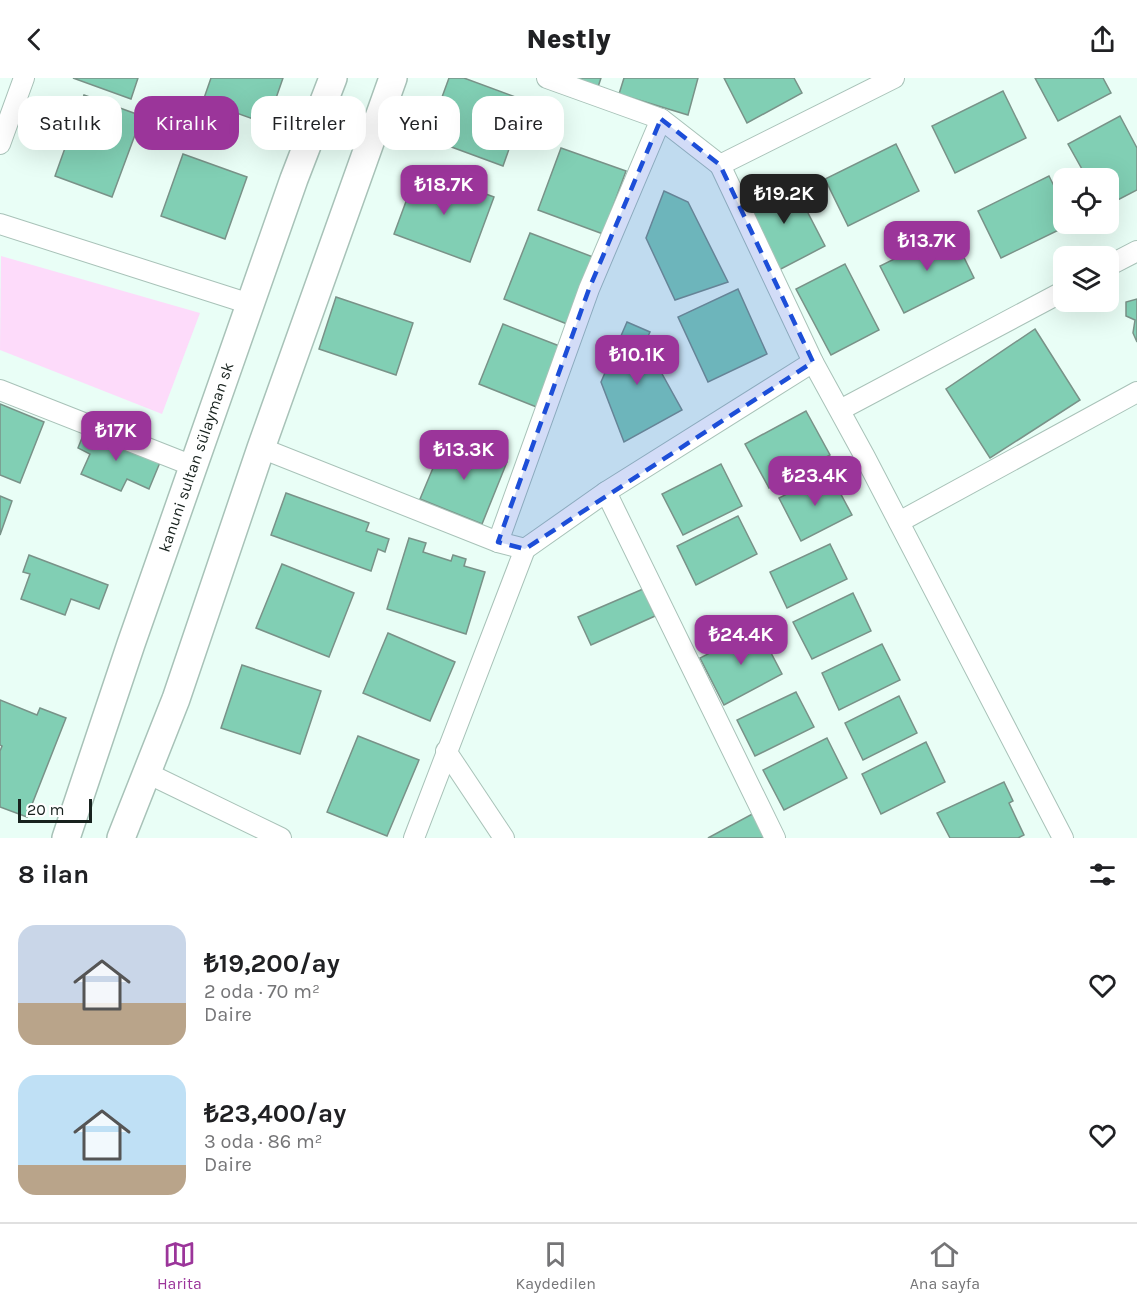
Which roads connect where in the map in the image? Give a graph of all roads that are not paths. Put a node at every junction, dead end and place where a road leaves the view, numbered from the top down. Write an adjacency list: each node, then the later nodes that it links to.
1 (24, 78): 7 (street)
2 (333, 78): 13 (main road, kanuni sultan sülayman sk)
3 (393, 78): 18 (main road)
4 (547, 78): 6 (street)
5 (894, 78): 8 (street)
6 (661, 119): 8 (street); 22 (street)
7 (0, 144)
8 (720, 165): 14 (street)
9 (0, 224): 13 (street)
10 (1137, 251): 11 (street)
11 (1119, 260)
12 (1053, 297): 17 (street)
13 (250, 304): 19 (main road, kanuni sultan sülayman sk)
14 (813, 362): 17 (street); 20 (street)
15 (0, 390): 19 (street)
16 (1137, 392): 21 (street)
17 (840, 410): 21 (street)
18 (261, 448): 22 (street); 25 (main road)
19 (193, 466): 26 (main road, kanuni sultan sülayman sk)
20 (606, 492): 23 (street); 31 (street)
21 (899, 522): 32 (street)
22 (498, 542): 23 (street)
23 (525, 549): 24 (street)
24 (446, 750): 29 (street); 30 (street)
25 (147, 774): 27 (main road); 28 (street)
26 (66, 838)
27 (121, 838)
28 (281, 838)
29 (414, 838)
30 (504, 838)
31 (775, 838)
32 (1064, 838)

